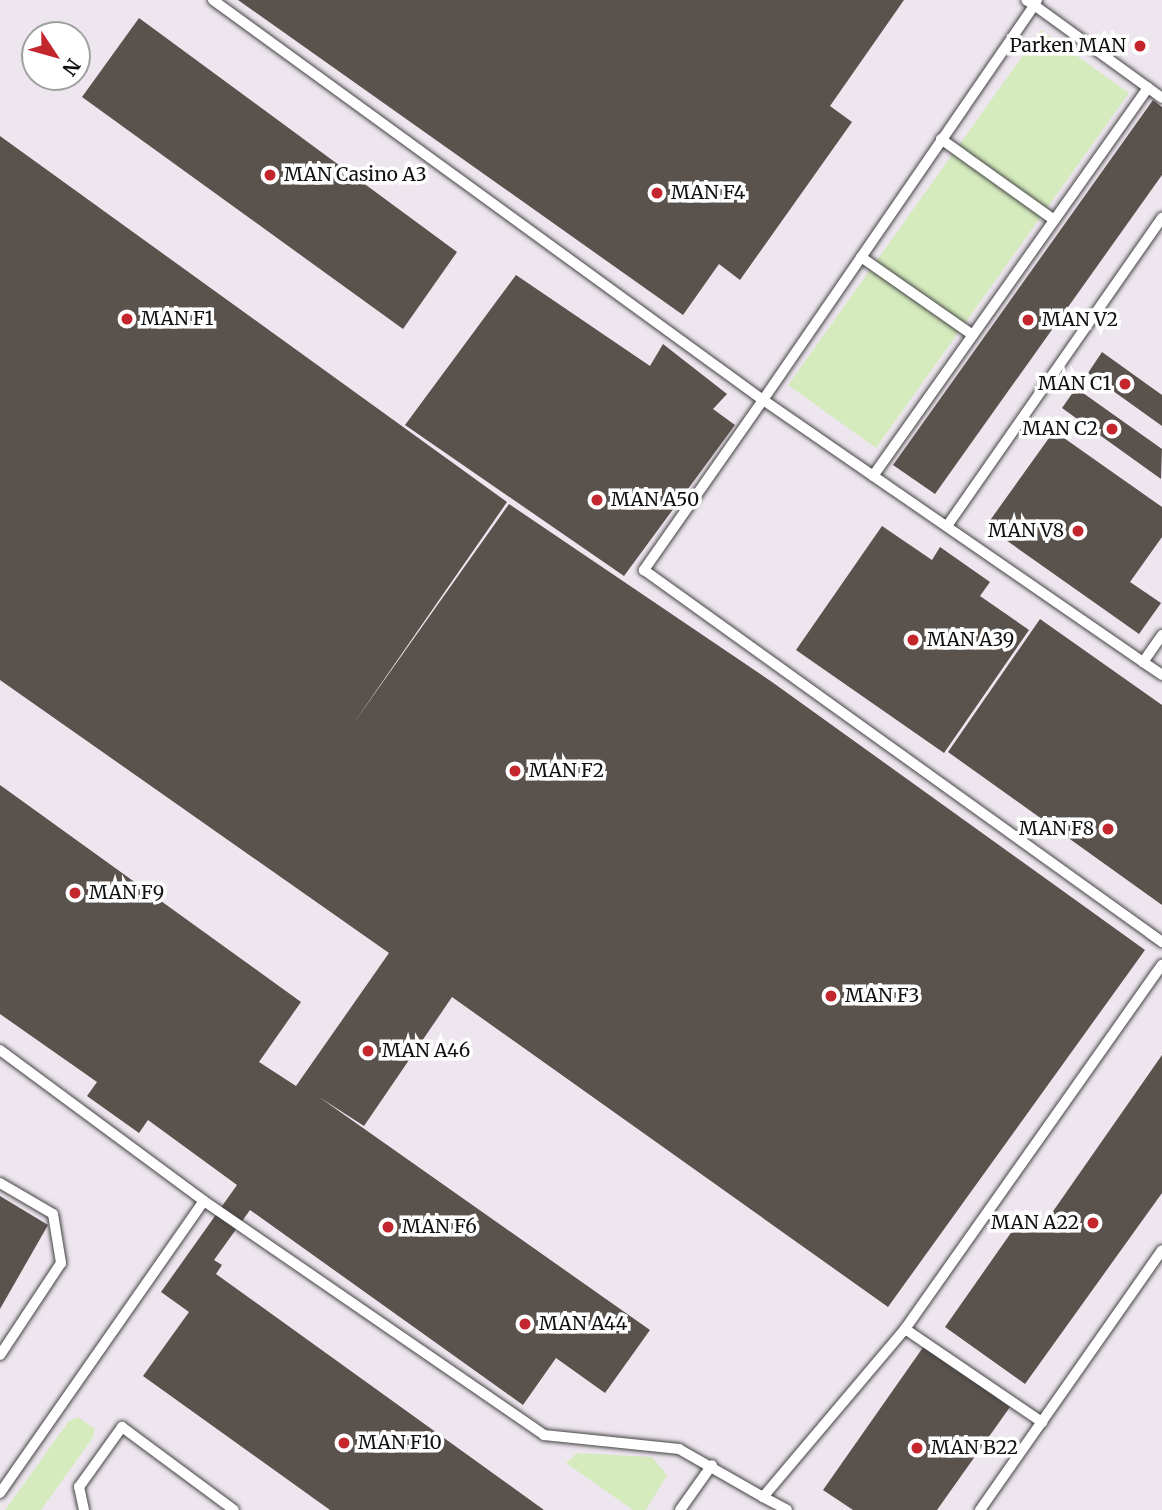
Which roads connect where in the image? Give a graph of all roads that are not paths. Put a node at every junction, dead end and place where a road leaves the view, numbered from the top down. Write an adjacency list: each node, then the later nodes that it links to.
1 (213, 0): 10 (lane)
2 (1032, 2): 3 (lane); 5 (lane)
3 (1148, 88): 4 (lane); 7 (lane)
4 (1162, 98)
5 (941, 139): 7 (lane); 8 (lane)
6 (1162, 218): 12 (lane)
7 (1054, 220): 9 (lane)
8 (861, 257): 9 (lane); 10 (lane)
9 (973, 335): 11 (lane)
10 (763, 400): 11 (lane); 16 (lane)
11 (873, 476): 12 (lane)
12 (947, 526): 14 (lane)
13 (1162, 635): 14 (lane)
14 (1143, 662): 15 (lane)
15 (1162, 675)
16 (1162, 942)
17 (1162, 965): 22 (lane)
18 (0, 1050): 20 (lane)
19 (0, 1183): 23 (lane)
20 (204, 1201): 25 (lane); 26 (lane)
21 (1162, 1250): 24 (lane)
22 (905, 1329): 24 (lane); 27 (lane)
23 (0, 1355)
24 (1042, 1422): 32 (lane)
25 (712, 1465): 27 (lane); 30 (lane)
26 (0, 1493)
27 (763, 1497): 31 (lane)
28 (84, 1510): 29 (lane)
29 (234, 1510)
30 (680, 1510)
31 (787, 1510)
32 (980, 1510)

